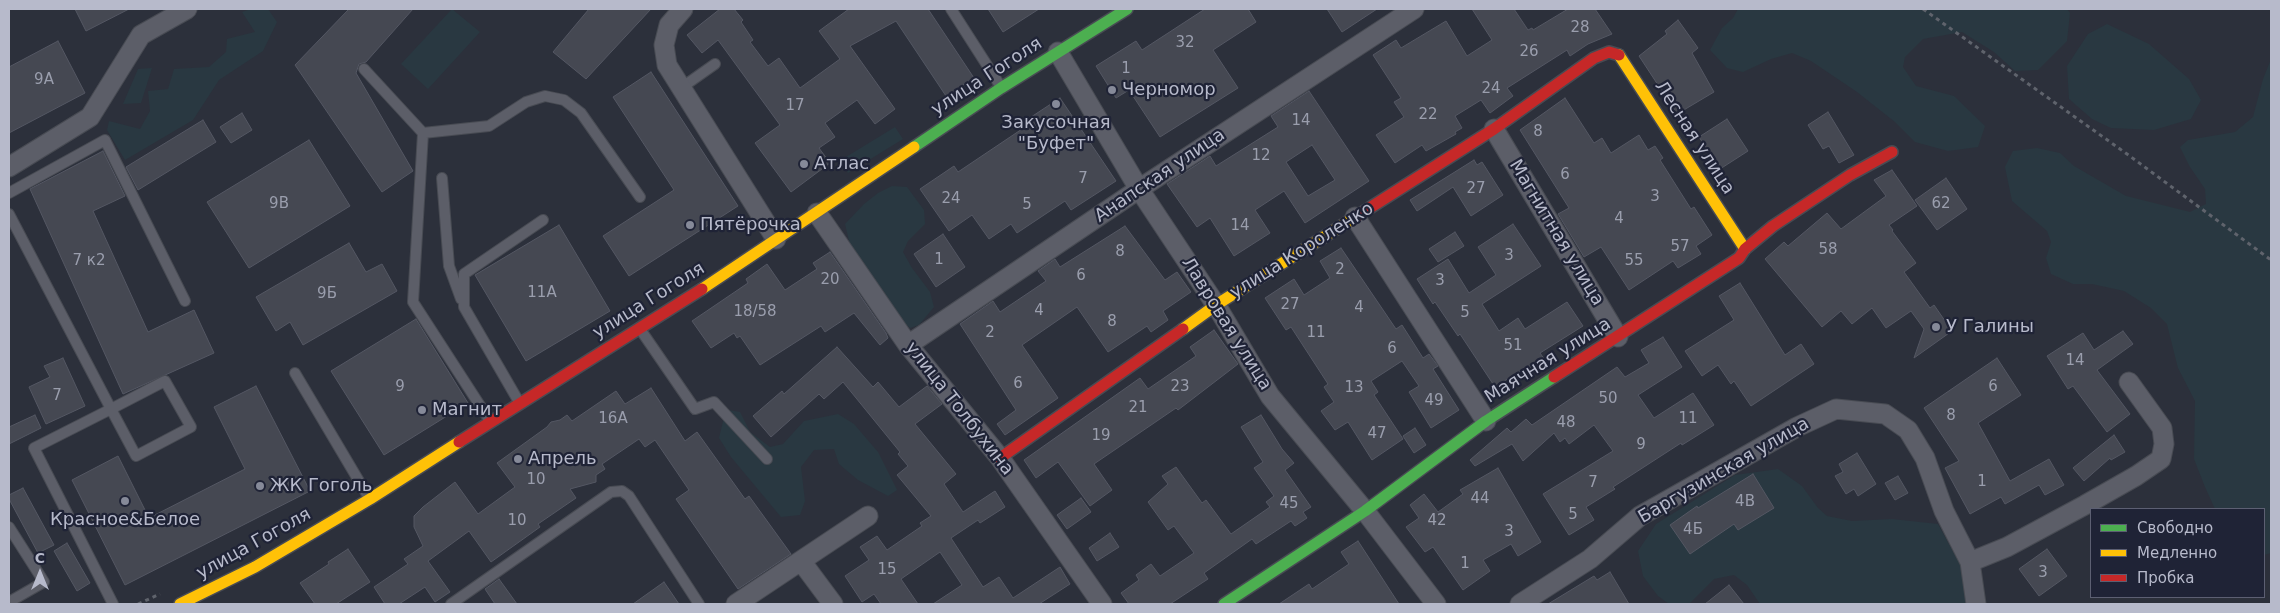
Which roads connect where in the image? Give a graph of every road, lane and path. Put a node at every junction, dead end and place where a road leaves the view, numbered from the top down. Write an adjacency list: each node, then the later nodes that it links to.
1 (188, 9): 16 (street)
2 (683, 9): 11 (street)
3 (951, 9): 12 (lane)
4 (1127, 9): 7 (street, улица Гоголя)
5 (1414, 9): 18 (street, Анапская улица)
6 (1923, 9): 27 (path)
7 (1058, 52): 12 (street, улица Гоголя); 18 (street, Лавровая улица)
8 (1609, 52): 13 (street, улица Короленко); 26 (street, Лесная улица)
9 (715, 64): 11 (lane)
10 (364, 69): 14 (lane)
11 (681, 88): 25 (street)
12 (1001, 88): 21 (street, улица Гоголя)
13 (1494, 129): 23 (street, улица Короленко); 32 (street, Магнитная улица)
14 (423, 133): 20 (lane); 39 (lane)
15 (1892, 152): 26 (street, Маячная улица)
16 (9, 167)
17 (442, 178): 30 (lane)
18 (1139, 189): 29 (street, Лавровая улица); 33 (street, Анапская улица)
19 (9, 193): 28 (lane)
20 (640, 197)
21 (818, 213): 25 (street, улица Гоголя); 33 (street, улица Толбухина)
22 (9, 214): 37 (lane)
23 (1355, 217): 29 (street, улица Короленко); 38 (street)
24 (543, 220): 30 (lane)
25 (776, 239): 31 (street, улица Гоголя)
26 (1745, 249): 32 (street, Маячная улица)
27 (2271, 260)
28 (185, 301)
29 (1216, 305): 40 (street, улица Короленко); 43 (street, Лавровая улица)
30 (464, 307): 36 (lane)
31 (639, 328): 36 (street, улица Гоголя); 41 (lane)
32 (1618, 337): 38 (street, Маячная улица)
33 (908, 345): 40 (street, улица Толбухина)
34 (294, 373): 42 (lane)
35 (2129, 382): 47 (street)
36 (520, 404): 39 (street, улица Гоголя)
37 (111, 409): 37 (lane); 49 (lane)
38 (1486, 421): 43 (street, Маячная улица)
39 (491, 422): 42 (street, улица Гоголя)
40 (1000, 458): 55 (street, улица Толбухина)
41 (767, 459)
42 (370, 499): 50 (street, улица Гоголя)
43 (1365, 511): 56 (street, Маячная улица); 57 (street, Лавровая улица)
44 (868, 516): 46 (street)
45 (9, 527): 48 (lane)
46 (801, 561): 53 (street); 54 (street)
47 (1970, 562): 58 (street, Баргузинская улица); 59 (street, Баргузинская улица)
48 (9, 602)
49 (113, 604)
50 (180, 604)
51 (451, 604): 52 (lane)
52 (699, 604)
53 (736, 604)
54 (833, 604)
55 (1102, 604)
56 (1224, 604)
57 (1436, 604)
58 (1520, 604)
59 (1976, 604)

